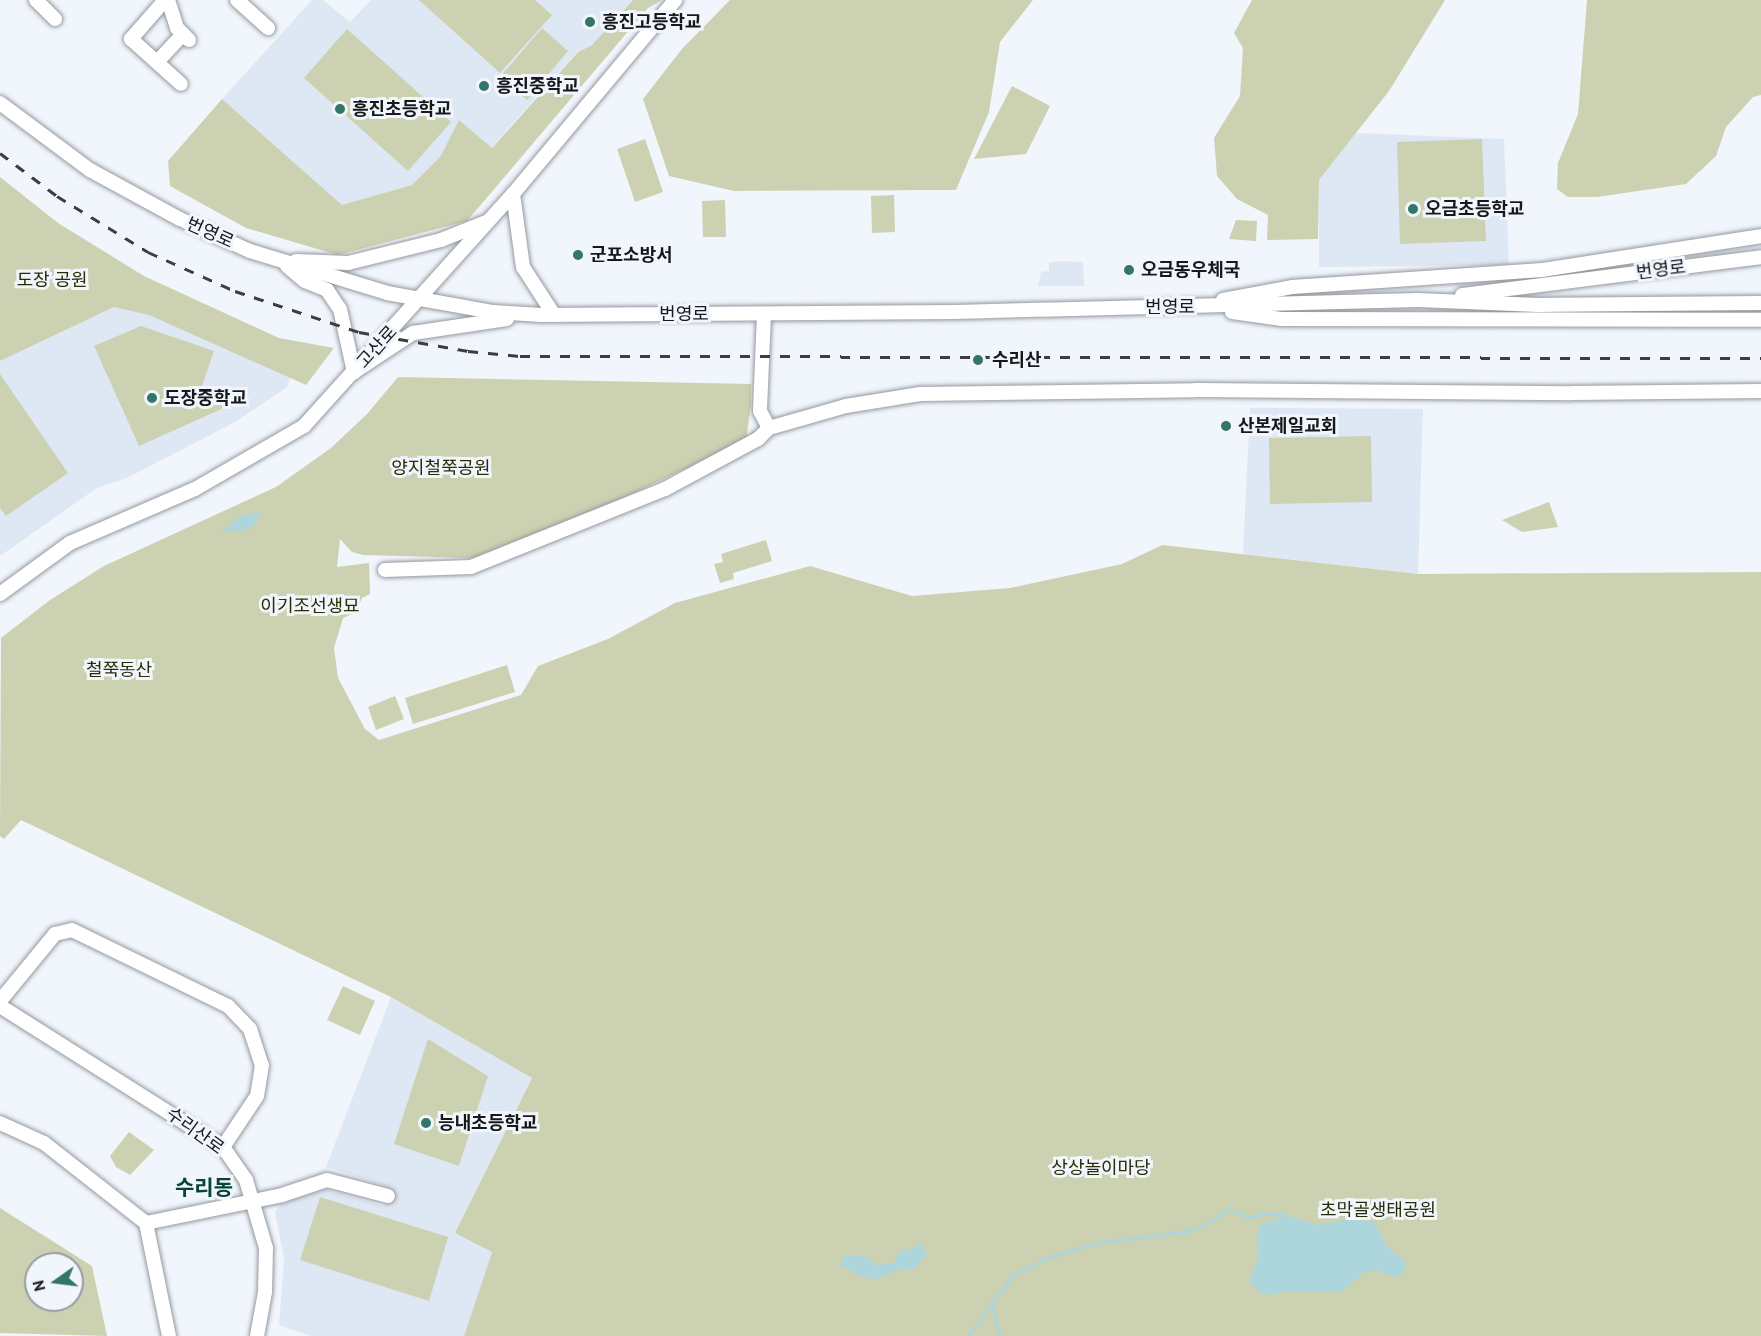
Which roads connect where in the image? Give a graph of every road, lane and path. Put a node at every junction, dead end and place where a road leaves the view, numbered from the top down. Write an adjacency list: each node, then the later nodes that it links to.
1 (36, 0): 5 (street)
2 (166, 0): 7 (street); 7 (street)
3 (237, 0): 6 (street)
4 (675, 0): 10 (street, 고산로)
5 (55, 19)
6 (268, 28)
7 (157, 62): 8 (street)
8 (181, 84)
9 (0, 103): 14 (street, 번영로)
10 (513, 195): 11 (street, 고산로); 21 (street)
11 (488, 221): 14 (street); 16 (street, 고산로)
12 (1761, 236): 18 (street)
13 (1761, 257): 15 (street, 번영로)
14 (282, 261): 16 (street, 번영로); 23 (street)
15 (1418, 300): 17 (street, 번영로); 18 (street, 번영로)
16 (419, 301): 20 (street, 번영로); 23 (street, 고산로)
17 (1761, 303)
18 (1194, 307): 19 (street, 번영로); 22 (street)
19 (764, 314): 21 (street, 번영로); 25 (street)
20 (530, 315): 21 (street, 번영로); 23 (street)
21 (554, 315)
22 (1761, 320)
23 (354, 372): 27 (street, 고산로)
24 (1761, 391): 25 (street)
25 (769, 428): 26 (street)
26 (386, 570)
27 (0, 594)
28 (0, 1001): 31 (street)
29 (0, 1006): 31 (street, 수리산로)
30 (0, 1123): 34 (street)
31 (223, 1147): 33 (street, 수리산로)
32 (388, 1196): 33 (street)
33 (254, 1200): 34 (street); 36 (street, 수리산로)
34 (146, 1223): 35 (street)
35 (170, 1336)
36 (257, 1336)

